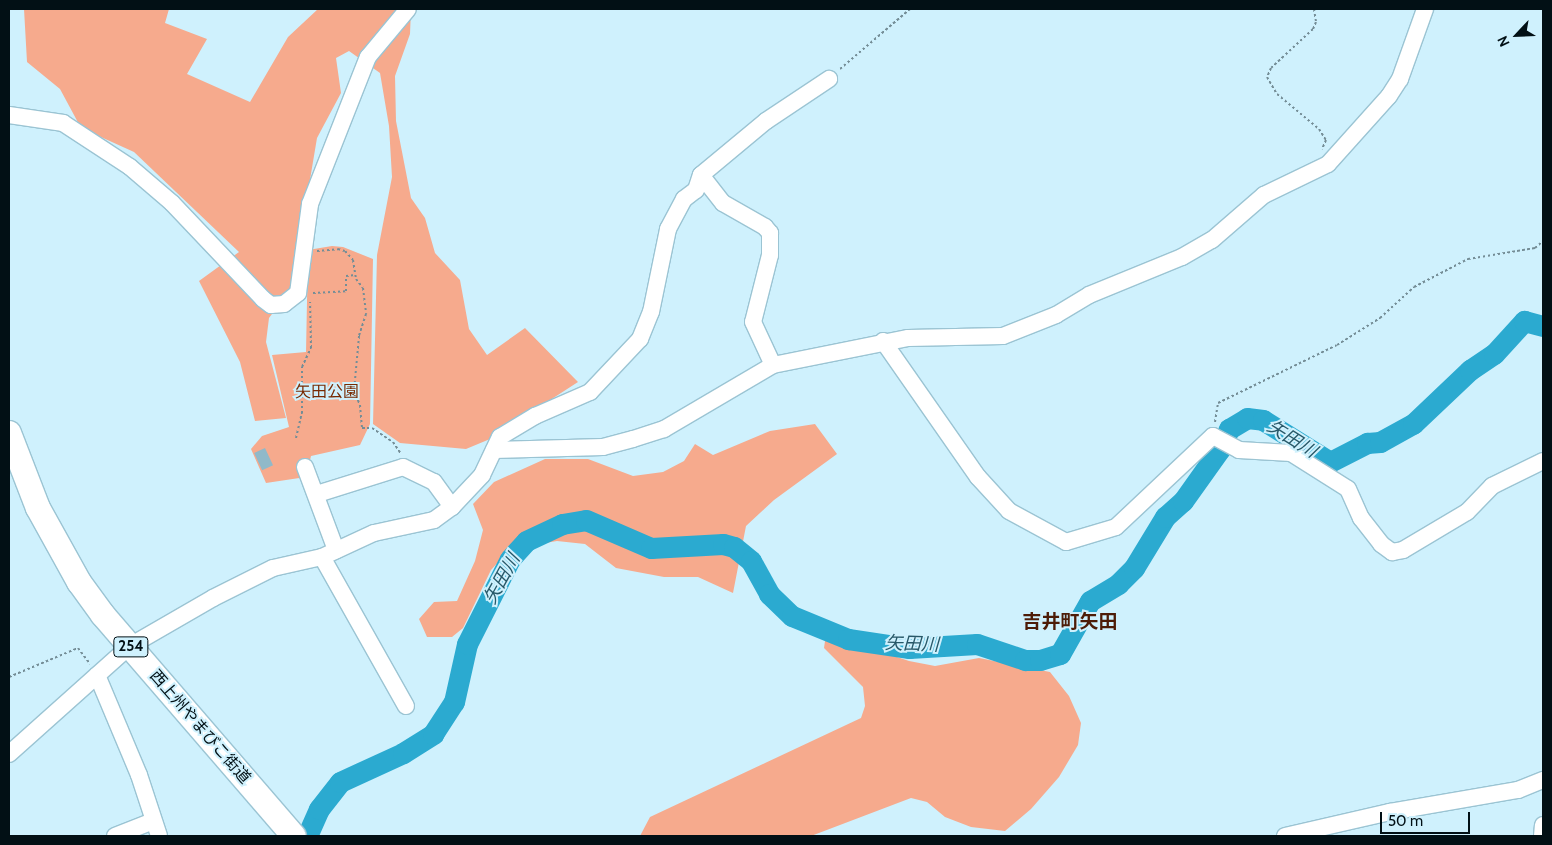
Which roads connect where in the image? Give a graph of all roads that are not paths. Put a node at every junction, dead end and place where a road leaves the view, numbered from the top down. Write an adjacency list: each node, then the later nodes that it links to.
1 (408, 9): 4 (street)
2 (1425, 9): 6 (street)
3 (829, 79): 5 (street)
4 (9, 115)
5 (701, 175): 7 (street); 9 (street)
6 (883, 341): 7 (street); 10 (street)
7 (773, 365): 9 (street)
8 (9, 432): 15 (highway, 西上州やまびこ街道 / 254)
9 (494, 450): 13 (street)
10 (1543, 461)
11 (305, 467): 12 (street)
12 (317, 494): 13 (street); 14 (street)
13 (452, 507): 14 (street)
14 (329, 554): 15 (street); 17 (street)
15 (130, 646): 16 (street); 25 (highway, 西上州やまびこ街道 / 254)
16 (97, 674): 18 (street); 20 (street)
17 (406, 706)
18 (9, 754)
19 (1543, 780): 22 (street)
20 (154, 820): 23 (street); 24 (street)
21 (1543, 825): 26 (street)
22 (1295, 835)
23 (115, 836)
24 (159, 836)
25 (294, 836)
26 (1542, 836)

